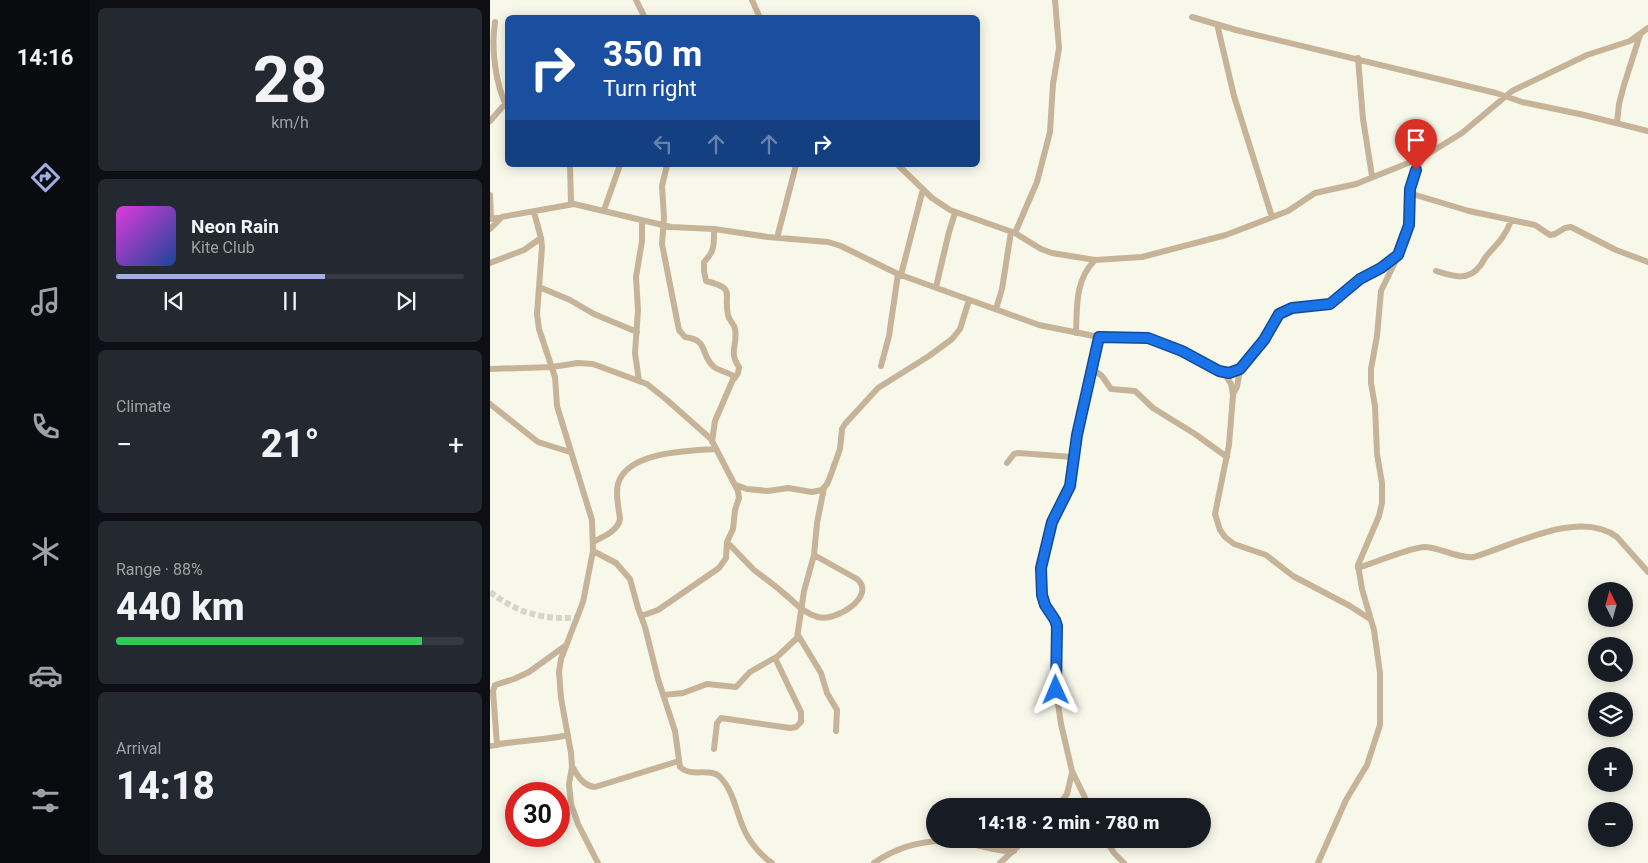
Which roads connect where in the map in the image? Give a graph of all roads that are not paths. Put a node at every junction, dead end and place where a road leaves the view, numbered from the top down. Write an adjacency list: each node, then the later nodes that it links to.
1 (636, 0): 4 (street)
2 (752, 0): 5 (street)
3 (1055, 0): 40 (street)
4 (644, 15)
5 (759, 15)
6 (1192, 17): 8 (street)
7 (495, 22): 13 (street)
8 (1217, 24): 11 (street); 33 (street)
9 (1648, 28): 10 (street)
10 (1640, 35): 12 (street); 16 (street)
11 (1358, 58): 12 (street); 24 (street)
12 (1505, 96): 16 (street); 18 (street)
13 (505, 103)
14 (505, 107): 15 (street)
15 (490, 121)
16 (1617, 123): 17 (street)
17 (1648, 131)
18 (1422, 156): 24 (street); 26 (street)
19 (570, 167): 28 (street)
20 (619, 167): 29 (street)
21 (667, 167): 37 (street)
22 (795, 167): 42 (street)
23 (900, 167): 25 (street)
24 (1372, 176): 33 (street)
25 (923, 189): 31 (street); 48 (street)
26 (1409, 193): 36 (street); 43 (street)
27 (490, 195): 34 (street)
28 (571, 204): 29 (street); 30 (street)
29 (604, 210): 35 (street)
30 (534, 212): 32 (street); 41 (street)
31 (956, 212): 40 (street); 50 (street)
32 (502, 217): 34 (street); 38 (street)
33 (1272, 217): 44 (street)
34 (490, 219)
35 (642, 220): 37 (street); 53 (street)
36 (1512, 221): 45 (street); 47 (street)
37 (663, 225): 39 (street); 62 (street)
38 (490, 229)
39 (714, 229): 42 (street); 62 (street)
40 (1013, 232): 44 (street); 52 (street)
41 (541, 238): 46 (street); 49 (street)
42 (777, 238): 48 (street)
43 (1398, 255): 60 (street); 78 (street)
44 (1095, 260): 54 (street)
45 (1648, 262)
46 (490, 263)
47 (1436, 271)
48 (900, 274): 50 (street); 56 (street)
49 (539, 287): 53 (street); 57 (street)
50 (936, 287): 51 (street)
51 (969, 300): 52 (street); 73 (street)
52 (996, 309): 54 (street)
53 (637, 332): 63 (street)
54 (1076, 333): 55 (street)
55 (1099, 337): 58 (street); 61 (street)
56 (881, 366)
57 (552, 367): 59 (street); 63 (street); 68 (street)
58 (1091, 368): 69 (street); 70 (street)
59 (490, 369)
60 (1240, 369): 61 (street); 64 (street)
61 (1224, 373): 64 (street)
62 (734, 379): 66 (street)
63 (639, 381): 66 (street)
64 (1232, 395): 70 (street)
65 (490, 404): 68 (street)
66 (712, 442): 67 (street)
67 (716, 449): 72 (street); 74 (street)
68 (570, 452): 74 (street)
69 (1073, 457): 71 (street); 93 (street)
70 (1227, 457): 82 (street)
71 (1007, 463)
72 (736, 485): 73 (street); 75 (street)
73 (824, 488): 77 (street)
74 (594, 542): 76 (street)
75 (727, 542): 80 (street); 81 (street)
76 (593, 551): 81 (street); 84 (street)
77 (814, 555): 80 (street); 80 (street)
78 (1358, 568): 79 (street); 82 (street)
79 (1648, 572)
80 (802, 610): 83 (street)
81 (641, 616): 86 (street)
82 (1370, 619): 104 (street)
83 (798, 635): 85 (street); 87 (street)
84 (566, 645): 88 (street); 89 (street)
85 (775, 658): 86 (street); 90 (street)
86 (664, 695): 91 (street)
87 (836, 731)
88 (568, 735): 89 (street); 92 (street)
89 (493, 746)
90 (714, 749)
91 (679, 762): 92 (street); 100 (street)
92 (572, 766): 99 (street)
93 (1072, 771): 94 (street); 95 (street)
94 (1064, 798)
95 (1085, 798)
96 (1017, 848): 98 (street)
97 (1111, 848): 103 (street)
98 (1014, 851): 101 (street); 102 (street)
99 (598, 863)
100 (772, 863)
101 (874, 863)
102 (1000, 863)
103 (1124, 863)
104 (1318, 863)

